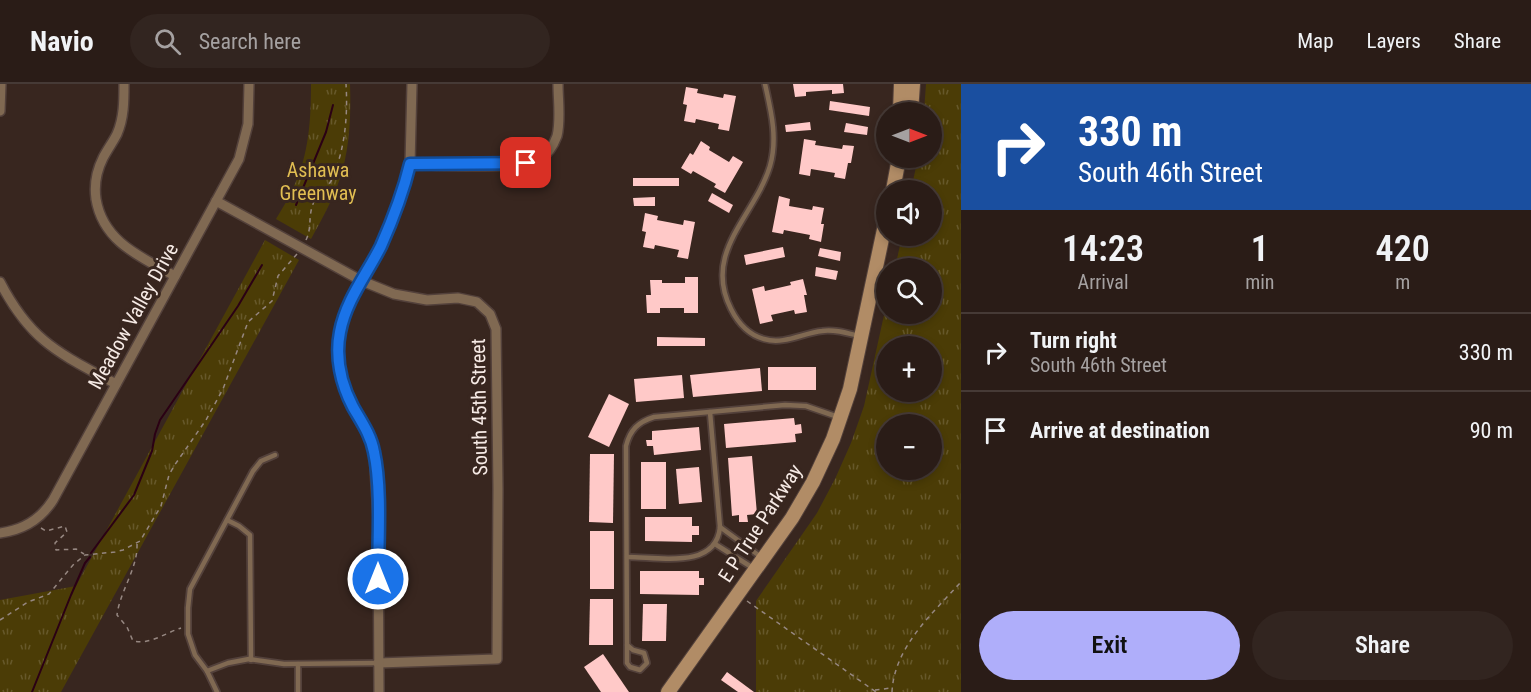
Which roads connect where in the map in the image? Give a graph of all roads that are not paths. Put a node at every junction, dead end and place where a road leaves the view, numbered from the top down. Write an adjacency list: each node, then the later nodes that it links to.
1 (1, 84): 11 (street)
2 (124, 84): 15 (street)
3 (249, 84): 13 (street, Meadow Valley Drive)
4 (412, 84): 12 (street)
5 (558, 84): 12 (street)
6 (765, 84): 18 (lane)
7 (901, 84): 9 (main road)
8 (913, 84): 10 (main road)
9 (900, 102)
10 (912, 102)
11 (0, 111)
12 (410, 164): 16 (street)
13 (216, 201): 15 (street, Meadow Valley Drive); 16 (street, South 45th Street)
14 (881, 246): 18 (main road, E P True Parkway)
15 (175, 276): 19 (street, Meadow Valley Drive)
16 (362, 281): 31 (street); 31 (street, South 45th Street)
17 (0, 282): 19 (street)
18 (862, 336): 21 (main road, E P True Parkway)
19 (116, 384): 25 (street, Meadow Valley Drive)
20 (710, 412): 21 (lane); 24 (lane); 27 (lane)
21 (841, 418): 28 (main road, E P True Parkway)
22 (275, 455): 23 (lane)
23 (227, 520): 30 (lane); 33 (lane)
24 (720, 527): 26 (lane); 28 (lane)
25 (0, 532)
26 (715, 543): 27 (lane); 28 (lane)
27 (627, 557): 29 (lane)
28 (760, 564): 37 (main road, E P True Parkway)
29 (627, 645): 29 (lane)
30 (251, 660): 32 (lane); 33 (lane)
31 (378, 663): 32 (lane); 36 (street)
32 (297, 664): 35 (lane)
33 (207, 671): 34 (lane)
34 (217, 692)
35 (298, 692)
36 (379, 692)
37 (668, 692)

